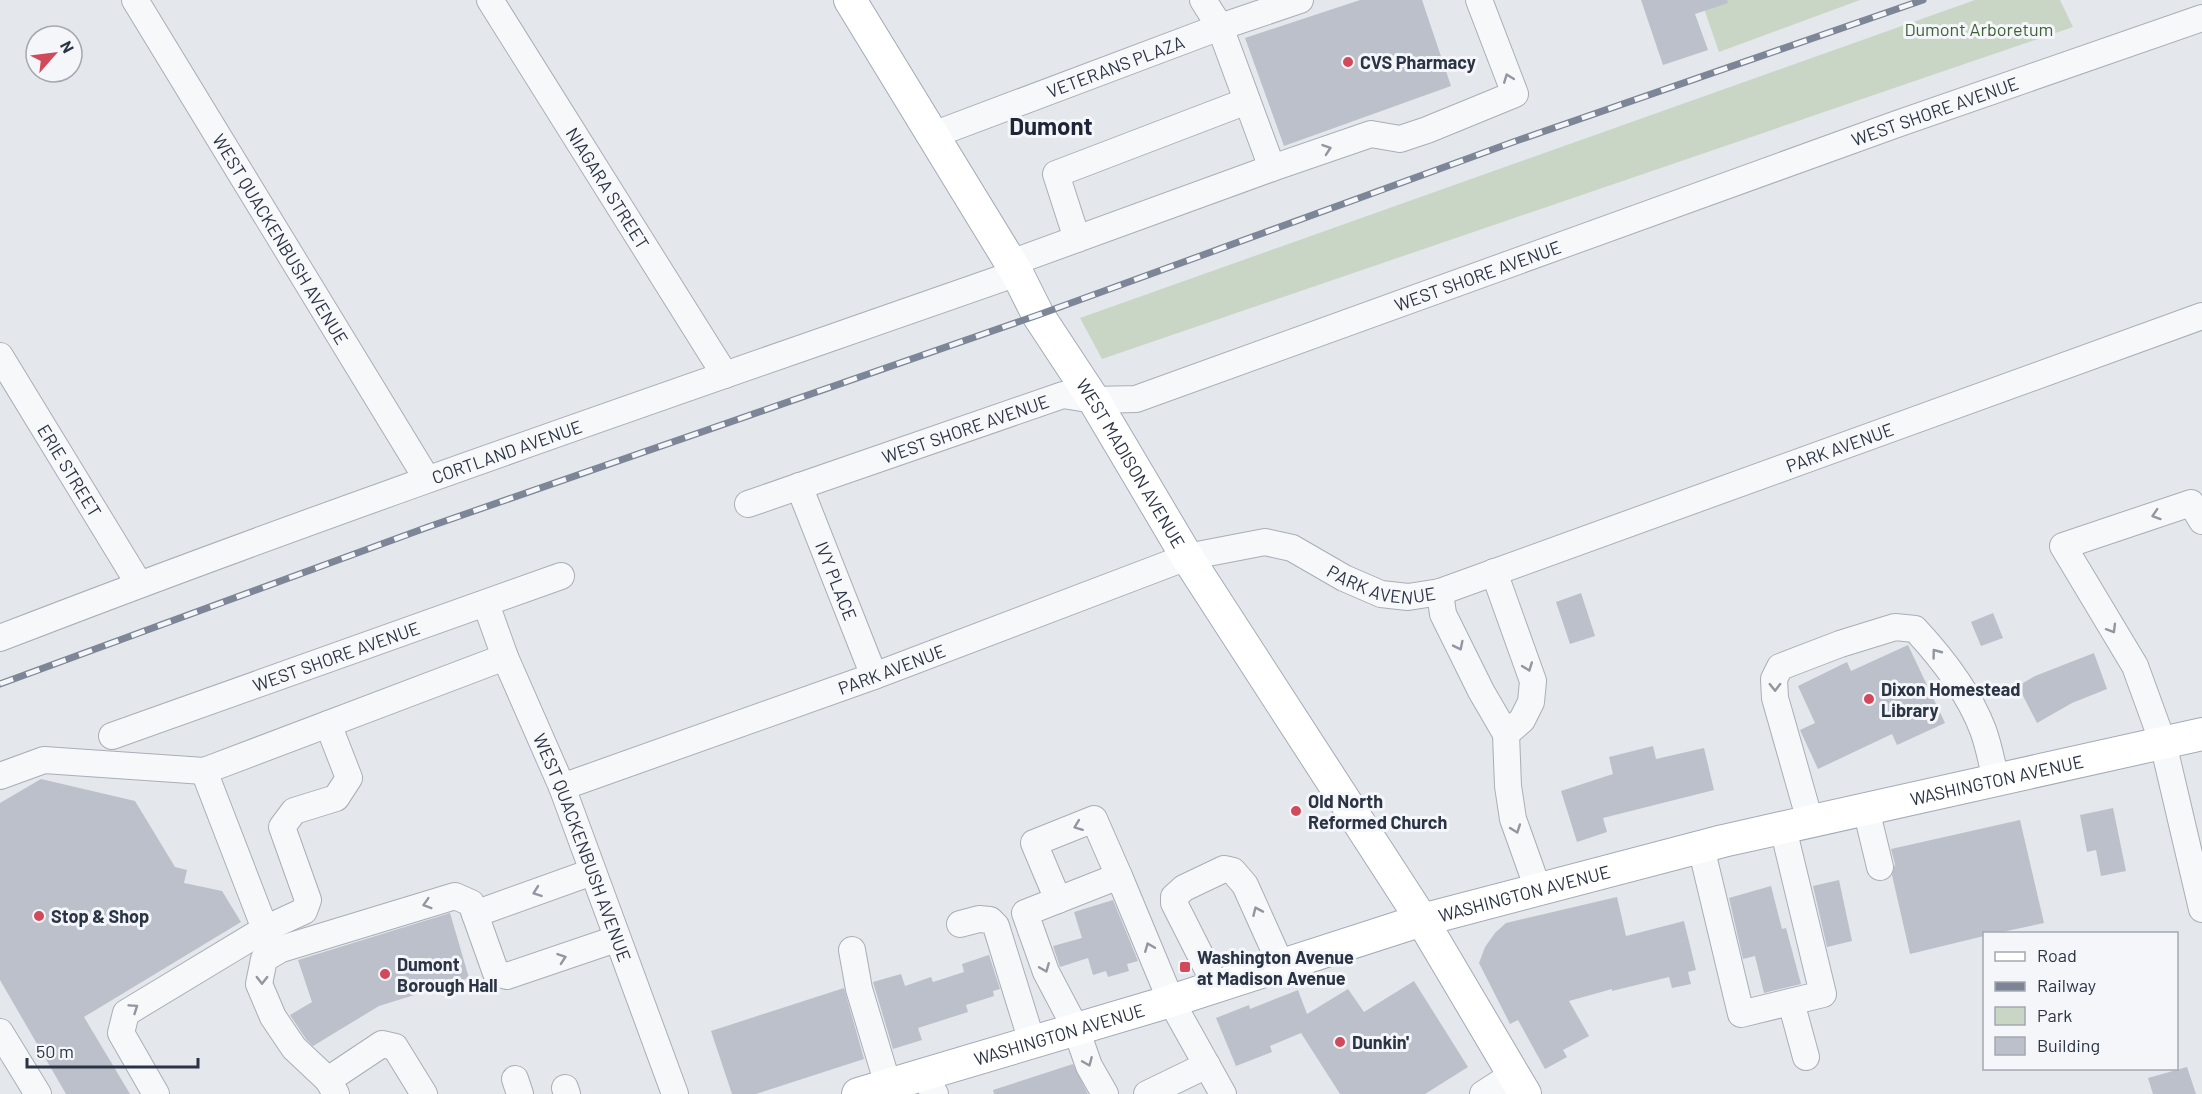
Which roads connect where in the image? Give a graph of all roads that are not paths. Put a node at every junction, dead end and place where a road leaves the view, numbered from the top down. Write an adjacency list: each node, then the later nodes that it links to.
1 (135, 0): 18 (street, WEST QUACKENBUSH AVENUE)
2 (490, 0): 16 (street, NIAGARA STREET)
3 (850, 0): 10 (main road, WEST MADISON AVENUE)
4 (1203, 0): 8 (street)
5 (1300, 0): 8 (street, VETERANS PLAZA)
6 (1479, 0): 11 (street, CORTLAND AVENUE, one-way to 6)
7 (2202, 18): 17 (street, WEST SHORE AVENUE)
8 (1220, 27): 9 (street); 10 (street, VETERANS PLAZA)
9 (1247, 101): 11 (street); 12 (street)
10 (933, 135): 13 (main road, WEST MADISON AVENUE)
11 (1272, 168): 12 (street, CORTLAND AVENUE)
12 (1077, 239): 13 (street, CORTLAND AVENUE)
13 (1014, 268): 16 (street, CORTLAND AVENUE); 17 (main road, WEST MADISON AVENUE)
14 (2202, 316): 23 (street, PARK AVENUE)
15 (0, 356): 25 (street, ERIE STREET)
16 (725, 375): 18 (street, CORTLAND AVENUE)
17 (1094, 400): 19 (street, WEST SHORE AVENUE); 22 (main road, WEST MADISON AVENUE)
18 (427, 479): 25 (street, CORTLAND AVENUE)
19 (800, 486): 20 (street, WEST SHORE AVENUE); 30 (street, IVY PLACE)
20 (748, 504)
21 (2202, 521): 35 (street, one-way to 35)
22 (1187, 557): 26 (street, PARK AVENUE); 30 (street, PARK AVENUE); 50 (main road, WEST MADISON AVENUE)
23 (1494, 572): 26 (street, PARK AVENUE); 32 (street, one-way to 32)
24 (561, 576): 27 (street, WEST SHORE AVENUE)
25 (139, 584): 28 (street, CORTLAND AVENUE)
26 (1440, 592): 32 (street, one-way to 32)
27 (486, 604): 29 (street, WEST QUACKENBUSH AVENUE); 34 (street, WEST SHORE AVENUE)
28 (0, 638)
29 (505, 657): 31 (street); 39 (street, WEST QUACKENBUSH AVENUE)
30 (874, 676): 39 (street, PARK AVENUE)
31 (328, 724): 36 (street); 52 (street)
32 (1506, 734): 46 (street, one-way to 46)
33 (2202, 734): 35 (main road, WASHINGTON AVENUE)
34 (112, 736)
35 (2163, 743): 38 (main road, WASHINGTON AVENUE); 48 (street)
36 (204, 771): 37 (street); 52 (street)
37 (0, 776)
38 (1996, 780): 40 (main road, WASHINGTON AVENUE); 41 (street, one-way to 41)
39 (562, 788): 44 (street, WEST QUACKENBUSH AVENUE)
40 (1866, 809): 41 (main road, WASHINGTON AVENUE); 43 (street)
41 (1796, 824): 42 (main road, WASHINGTON AVENUE); 58 (street)
42 (1701, 847): 46 (main road, WASHINGTON AVENUE); 58 (street)
43 (1880, 867)
44 (592, 872): 49 (street, one-way to 49); 53 (street, WEST QUACKENBUSH AVENUE)
45 (1119, 876): 47 (street); 47 (street, one-way to 47); 57 (street, one-way to 45)
46 (1538, 889): 50 (main road, WASHINGTON AVENUE)
47 (1058, 900): 59 (street, one-way to 59)
48 (2202, 909)
49 (475, 914): 53 (street, one-way to 53); 67 (street, one-way to 67)
50 (1422, 920): 55 (main road, WASHINGTON AVENUE); 66 (main road, WEST MADISON AVENUE)
51 (960, 924): 61 (street)
52 (265, 930): 70 (street, one-way to 52)
53 (616, 939): 72 (street, WEST QUACKENBUSH AVENUE)
54 (852, 950): 68 (street)
55 (1281, 965): 56 (main road, WASHINGTON AVENUE); 56 (street, one-way to 56)
56 (1216, 986): 57 (main road, WASHINGTON AVENUE)
57 (1171, 1001): 59 (main road, WASHINGTON AVENUE); 64 (street)
58 (1791, 1002): 62 (street)
59 (1076, 1029): 61 (main road, WASHINGTON AVENUE); 73 (street, one-way to 73)
60 (0, 1032): 63 (street)
61 (1032, 1042): 65 (main road, WASHINGTON AVENUE)
62 (1806, 1057)
63 (8, 1062): 69 (street)
64 (1207, 1065): 74 (street); 75 (street)
65 (929, 1084): 68 (main road, WASHINGTON AVENUE)
66 (1520, 1084): 76 (street)
67 (332, 1087): 71 (street)
68 (875, 1091)
69 (38, 1094)
70 (156, 1094)
71 (424, 1094)
72 (675, 1094)
73 (1105, 1094)
74 (1148, 1094)
75 (1223, 1094)
76 (1483, 1094)

